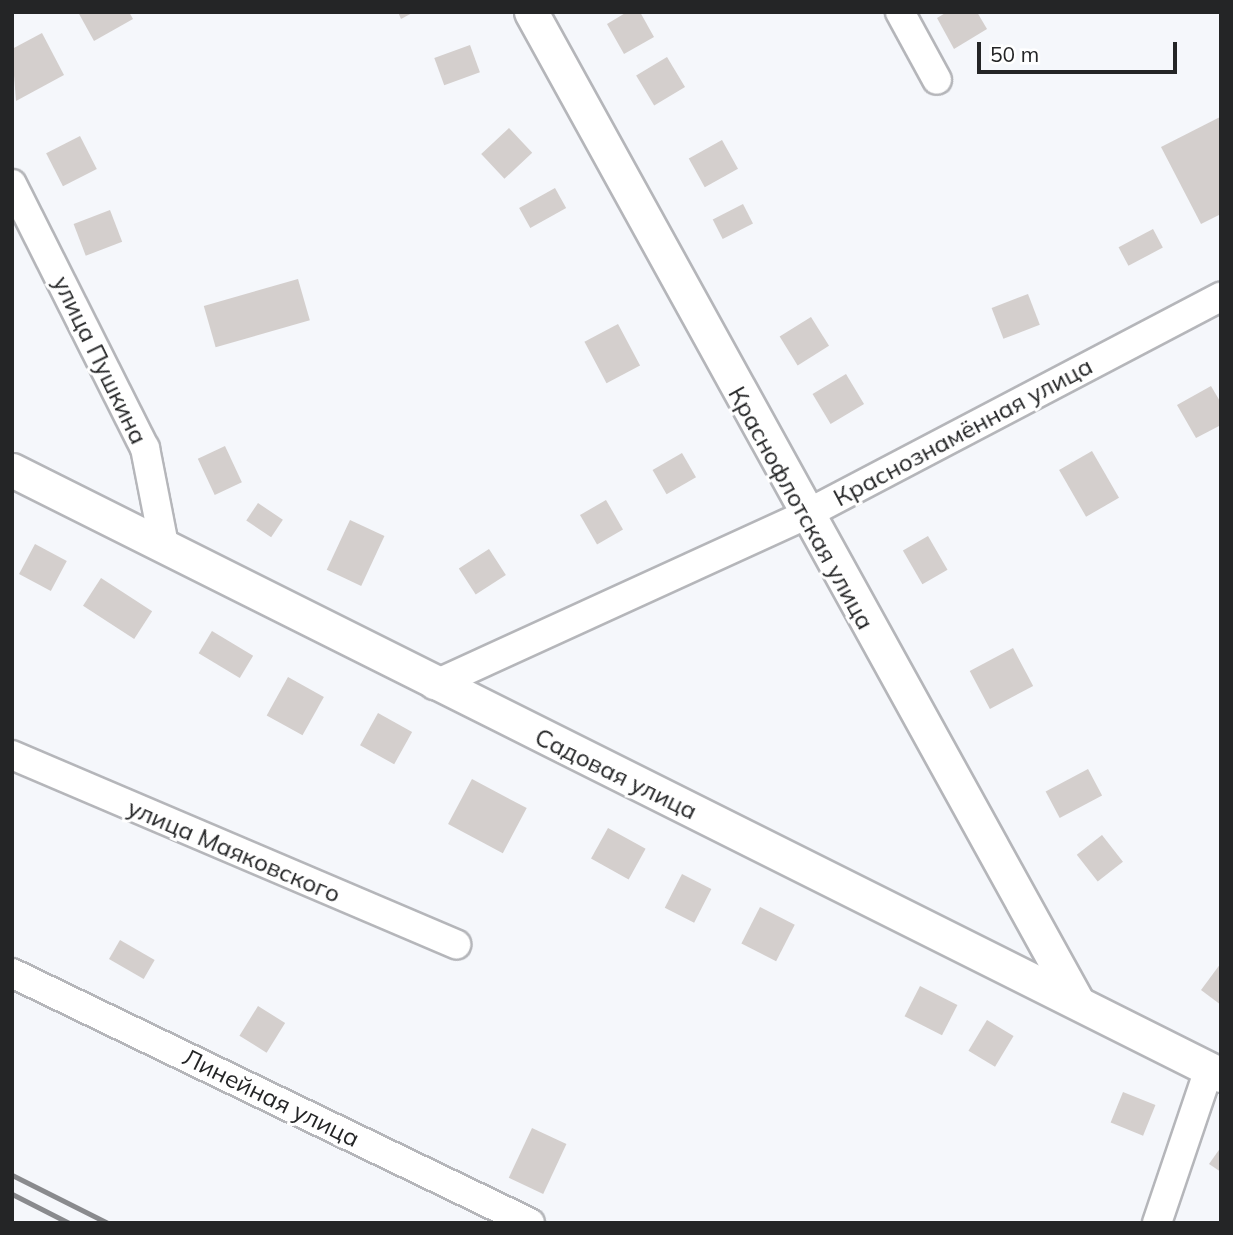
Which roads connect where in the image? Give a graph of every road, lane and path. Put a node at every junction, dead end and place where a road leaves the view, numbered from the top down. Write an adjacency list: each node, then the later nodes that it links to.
1 (531, 12): 7 (street, Краснофлотская улица)
2 (900, 12): 3 (street)
3 (937, 80)
4 (12, 184): 8 (street, улица Пушкина)
5 (1221, 297): 7 (street, Краснознамённая улица)
6 (12, 470): 8 (street, Садовая улица)
7 (803, 516): 9 (street, Краснознамённая улица); 13 (street, Краснофлотская улица)
8 (164, 545): 9 (street, Садовая улица)
9 (434, 685): 13 (street, Садовая улица)
10 (12, 755): 11 (street, улица Маяковского)
11 (456, 944)
12 (12, 973): 15 (street, Линейная улица)
13 (1077, 1001): 14 (street, Садовая улица)
14 (1215, 1072): 16 (street)
15 (530, 1223)
16 (1157, 1223)

